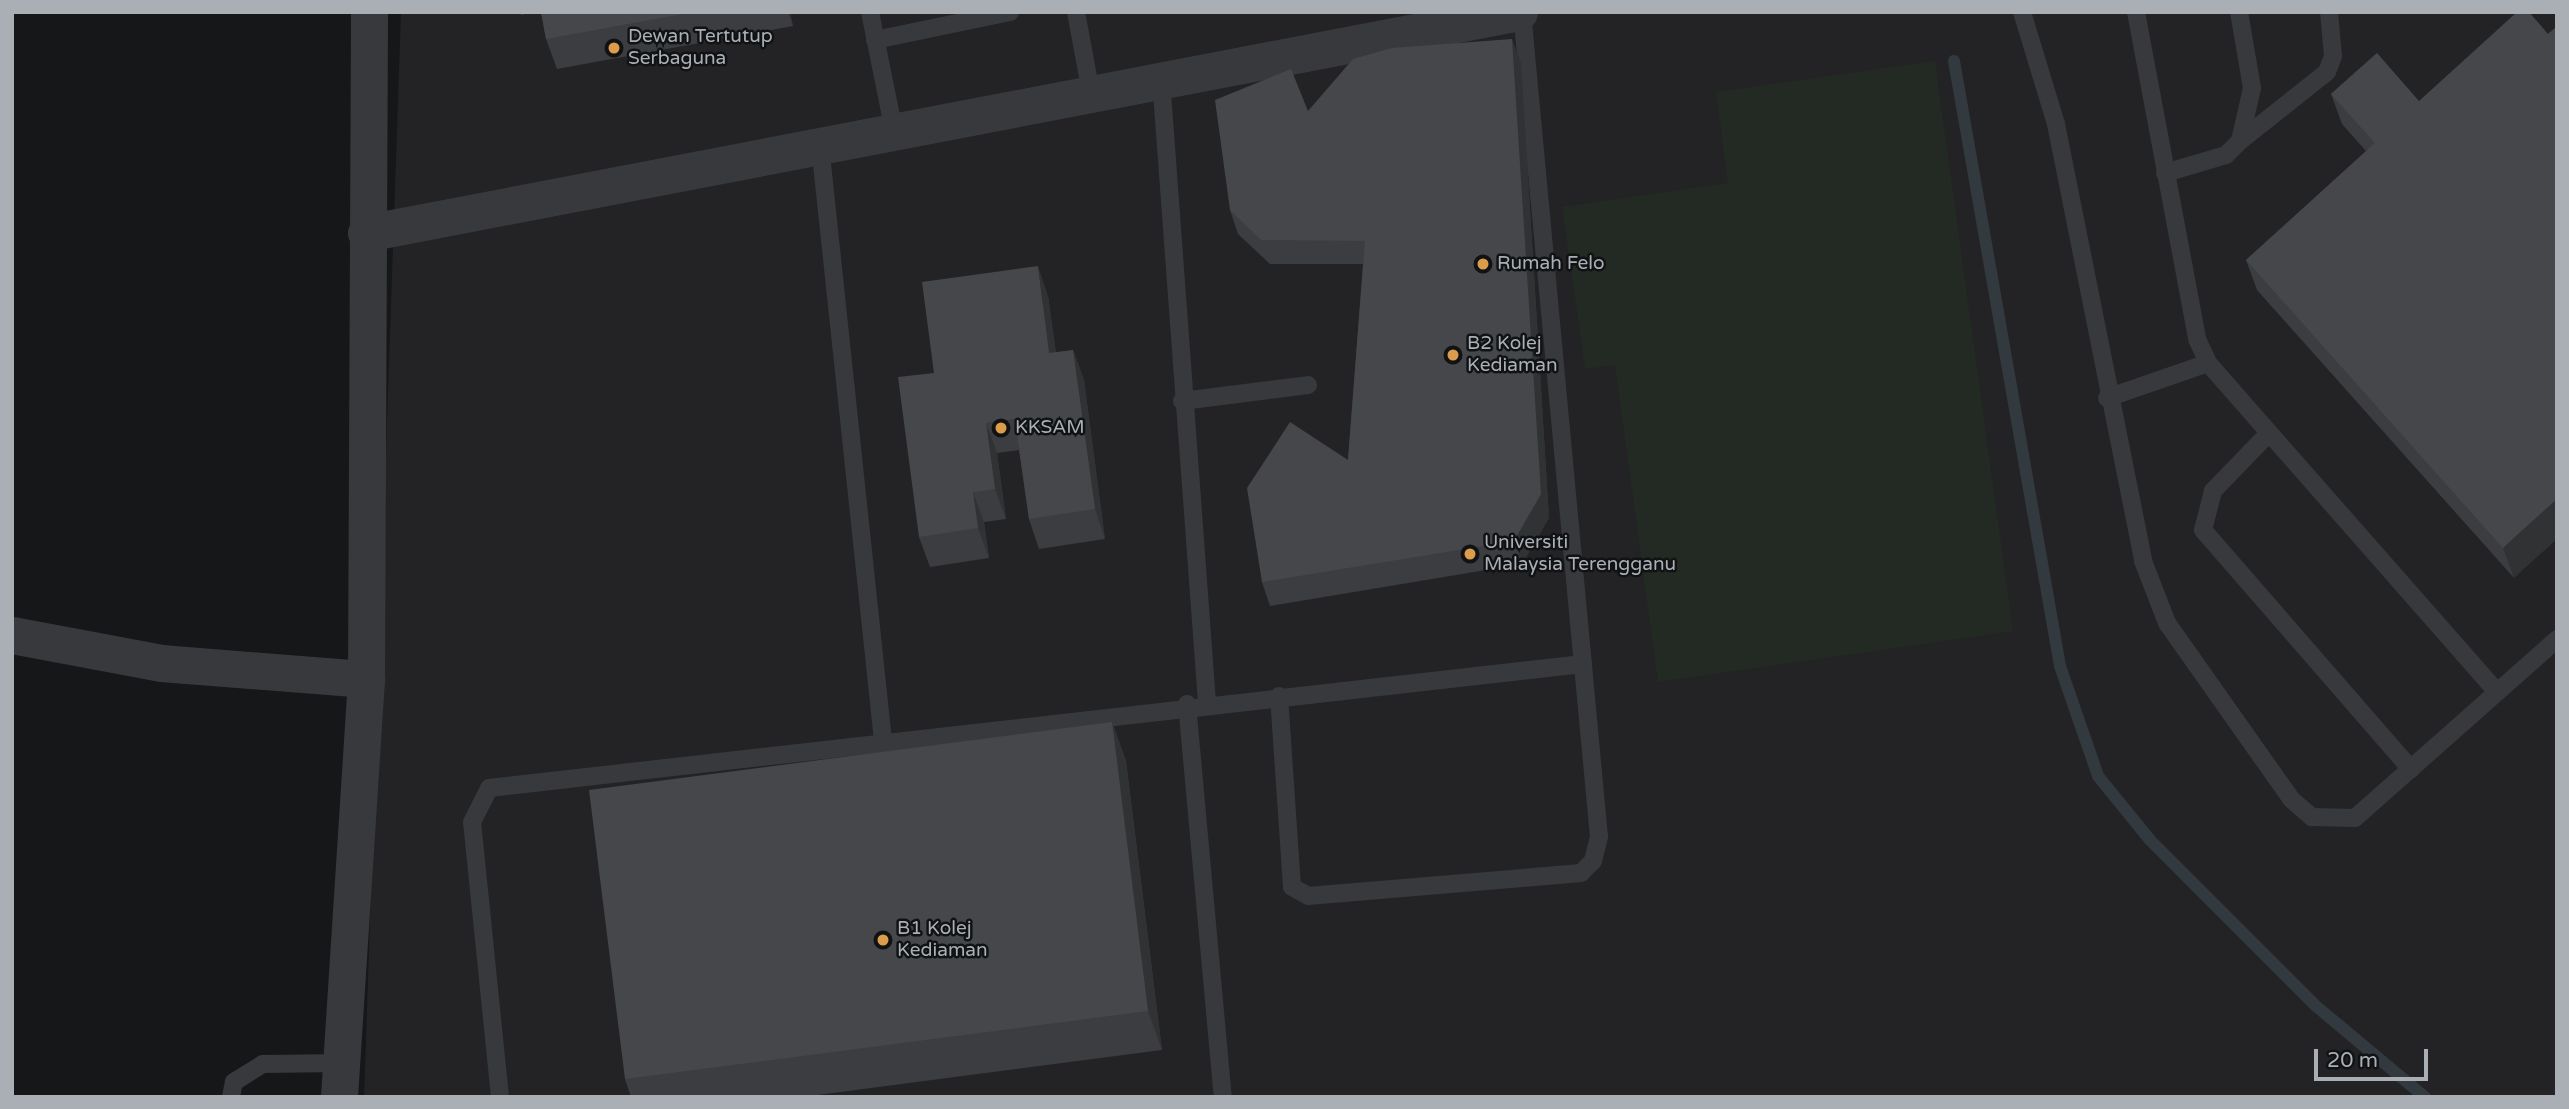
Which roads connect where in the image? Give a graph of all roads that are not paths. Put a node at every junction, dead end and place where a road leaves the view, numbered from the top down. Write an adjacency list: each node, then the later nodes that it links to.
1 (369, 12): 18 (street)
2 (870, 12): 11 (lane)
3 (1010, 12): 10 (lane)
4 (1076, 12): 13 (lane)
5 (1521, 12): 12 (street); 26 (lane)
6 (2022, 12): 21 (lane)
7 (2136, 12): 17 (lane)
8 (2239, 12): 15 (lane)
9 (2329, 12): 15 (lane)
10 (975, 16): 11 (lane)
11 (876, 40): 14 (lane)
12 (1161, 79): 13 (street); 22 (lane)
13 (1091, 93): 14 (street)
14 (894, 131): 16 (street)
15 (2240, 141): 17 (lane)
16 (820, 145): 18 (street); 32 (lane)
17 (2165, 173): 19 (lane)
18 (366, 233): 27 (street)
19 (2208, 363): 21 (lane); 23 (lane)
20 (1308, 385): 22 (lane)
21 (2107, 398): 33 (lane)
22 (1182, 401): 30 (lane)
23 (2268, 434): 28 (lane); 33 (lane)
24 (12, 635): 27 (street)
25 (2557, 639): 28 (lane)
26 (1583, 664): 29 (lane); 29 (lane)
27 (366, 679): 34 (street)
28 (2497, 691): 33 (lane)
29 (1279, 696): 30 (lane)
30 (1207, 702): 31 (lane)
31 (1186, 704): 32 (lane); 37 (lane)
32 (883, 740): 36 (lane)
33 (2411, 769)
34 (341, 1080): 35 (lane)
35 (231, 1097)
36 (500, 1097)
37 (1223, 1097)

